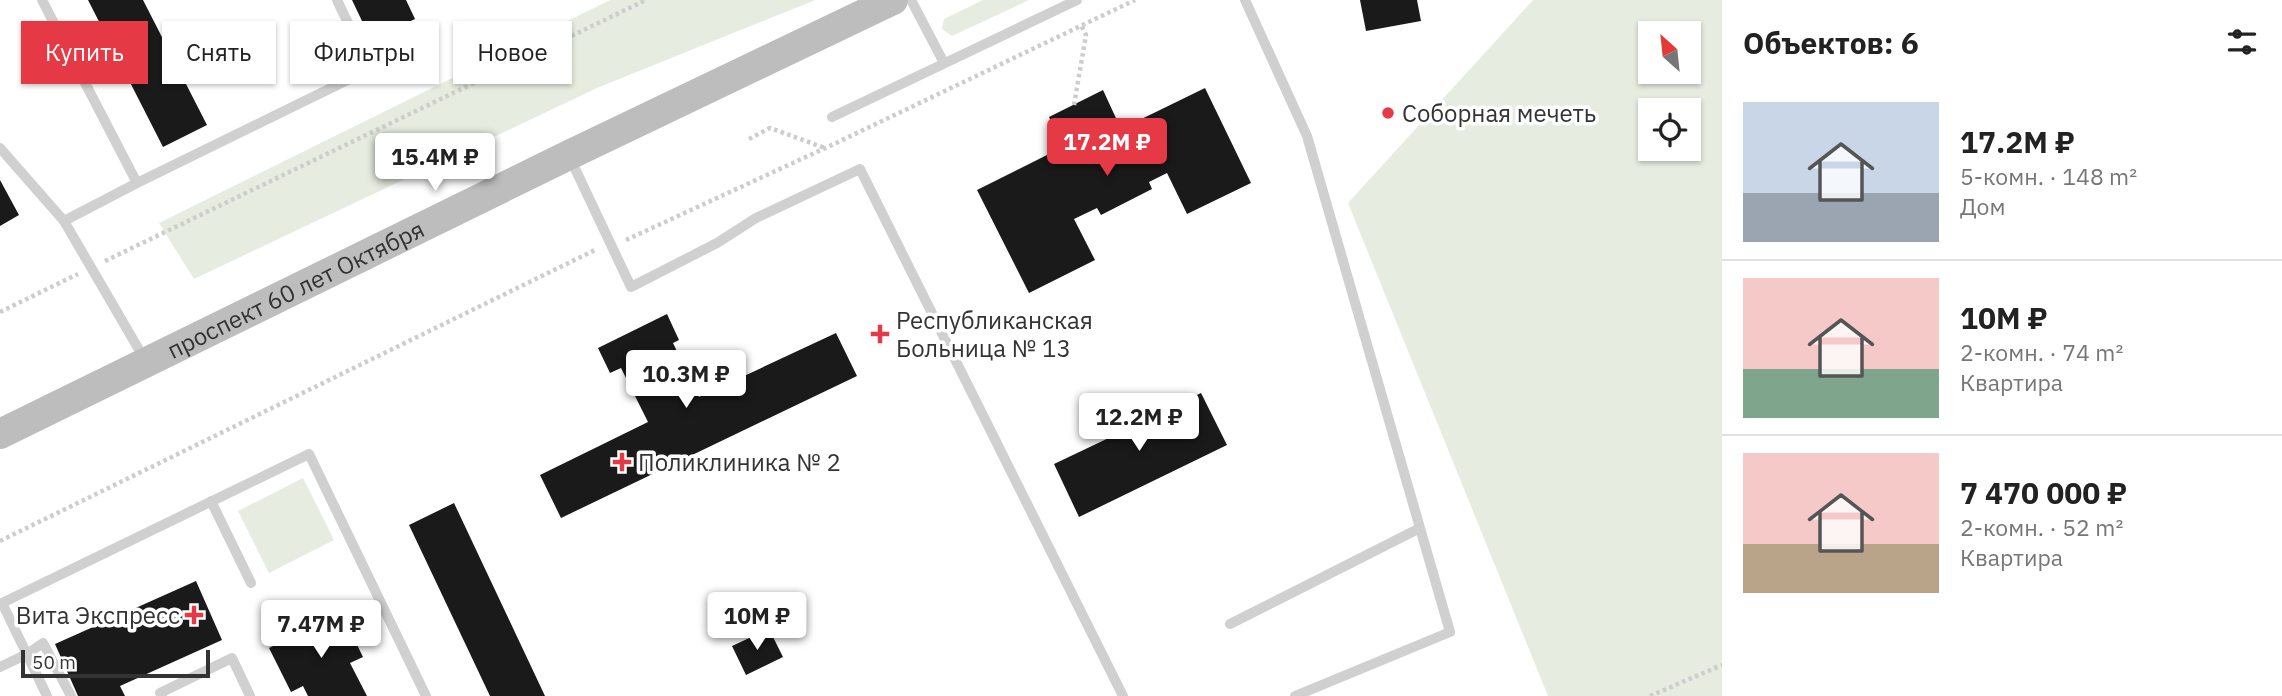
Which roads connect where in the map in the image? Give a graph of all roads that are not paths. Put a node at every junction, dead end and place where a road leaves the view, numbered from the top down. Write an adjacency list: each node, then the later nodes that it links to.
1 (42, 0): 11 (lane)
2 (337, 0): 11 (lane)
3 (893, 0): 10 (main road, проспект 60 лет Октября)
4 (911, 0): 7 (lane)
5 (1077, 0): 7 (lane)
6 (1245, 0): 16 (lane)
7 (944, 63): 8 (lane)
8 (832, 117)
9 (1, 150): 12 (lane)
10 (569, 155): 13 (main road, проспект 60 лет Октября); 26 (lane)
11 (137, 183): 12 (lane)
12 (64, 221): 13 (lane)
13 (146, 362): 14 (main road, проспект 60 лет Октября)
14 (0, 434)
15 (211, 501): 17 (lane); 19 (lane); 25 (lane)
16 (1420, 528): 18 (lane); 27 (lane)
17 (251, 583)
18 (1230, 624)
19 (27, 654): 20 (lane); 21 (lane); 22 (lane)
20 (0, 667)
21 (47, 696)
22 (71, 696)
23 (162, 696): 24 (lane)
24 (250, 696)
25 (426, 696)
26 (1123, 696)
27 (1296, 696)

